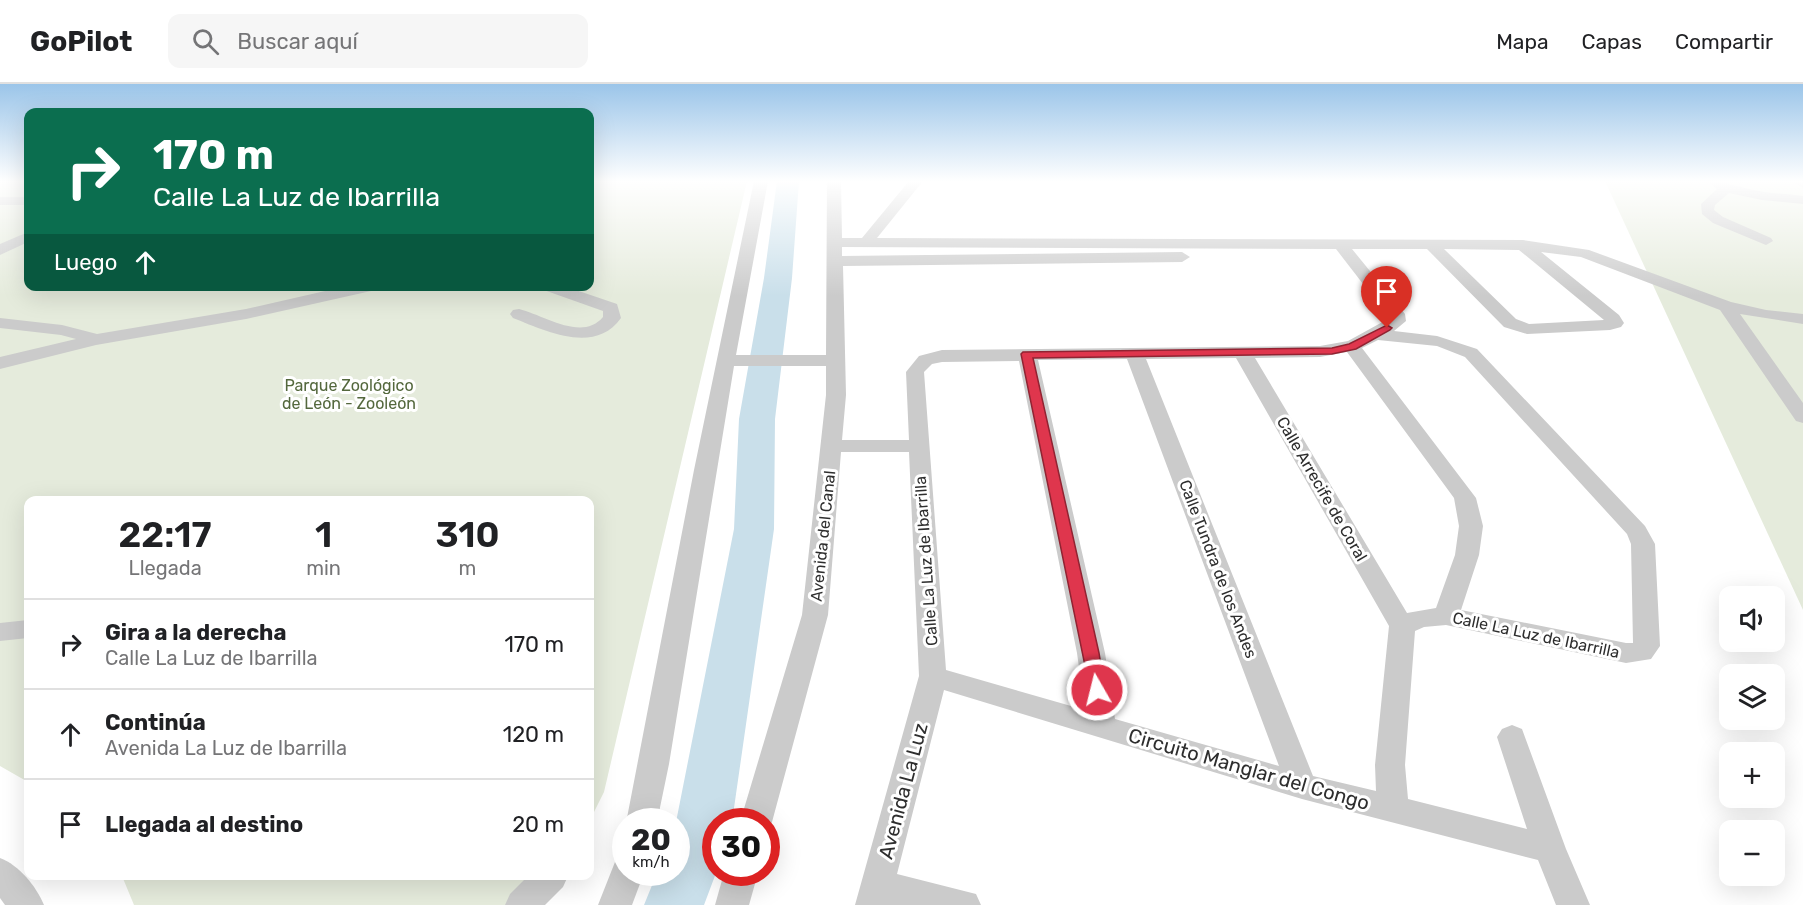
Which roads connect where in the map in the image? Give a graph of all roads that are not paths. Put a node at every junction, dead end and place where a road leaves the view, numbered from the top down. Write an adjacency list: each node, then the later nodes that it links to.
1 (755, 219): 27 (street)
2 (835, 219): 13 (street, Avenida del Canal)
3 (885, 219): 7 (street)
4 (1717, 219): 6 (street)
5 (24, 238): 12 (street)
6 (1766, 241)
7 (866, 242): 8 (street); 13 (street)
8 (1265, 243): 9 (street); 13 (street)
9 (1340, 244): 10 (street); 20 (street, Calle La Luz de Ibarrilla)
10 (1430, 244): 11 (street); 11 (street)
11 (1523, 245): 16 (street)
12 (0, 250)
13 (835, 251): 26 (street, Avenida del Canal)
14 (349, 291): 21 (street)
15 (562, 291): 17 (street)
16 (1726, 306): 18 (street); 29 (street)
17 (519, 314)
18 (1803, 319)
19 (0, 323): 21 (street)
20 (1376, 335): 22 (street, Calle La Luz de Ibarrilla); 32 (street, Calle La Luz de Ibarrilla)
21 (96, 340): 28 (street)
22 (1352, 347): 23 (street, Calle La Luz de Ibarrilla); 32 (street)
23 (1242, 352): 24 (street, Calle La Luz de Ibarrilla); 33 (street, Calle Arrecife de Coral)
24 (1134, 353): 25 (street, Calle La Luz de Ibarrilla); 39 (street, Calle Tundra de los Andes)
25 (1027, 354): 31 (street, Calle La Luz de Ibarrilla); 37 (street)
26 (837, 360): 27 (street); 30 (street, Avenida del Canal)
27 (734, 361): 40 (street)
28 (0, 363)
29 (1803, 417)
30 (833, 446): 31 (street); 41 (street, Avenida del Canal)
31 (918, 447): 36 (street, Calle La Luz de Ibarrilla)
32 (1446, 616): 33 (street, Calle La Luz de Ibarrilla)
33 (1402, 626): 42 (street)
34 (24, 629): 35 (street)
35 (0, 632)
36 (933, 676): 37 (street, Circuito Manglar del Congo); 48 (street, Avenida La Luz)
37 (1102, 728): 39 (street, Circuito Manglar del Congo)
38 (1512, 737): 43 (street)
39 (1302, 786): 42 (street, Circuito Manglar del Congo)
40 (644, 808)
41 (760, 808)
42 (1393, 809): 43 (street, Circuito Manglar del Congo)
43 (1550, 849): 54 (street)
44 (0, 873): 49 (street)
45 (547, 880): 50 (street)
46 (622, 886): 51 (street)
47 (737, 886): 52 (street)
48 (875, 895): 53 (street)
49 (27, 905)
50 (522, 905)
51 (615, 905)
52 (732, 905)
53 (964, 905)
54 (1573, 905)

